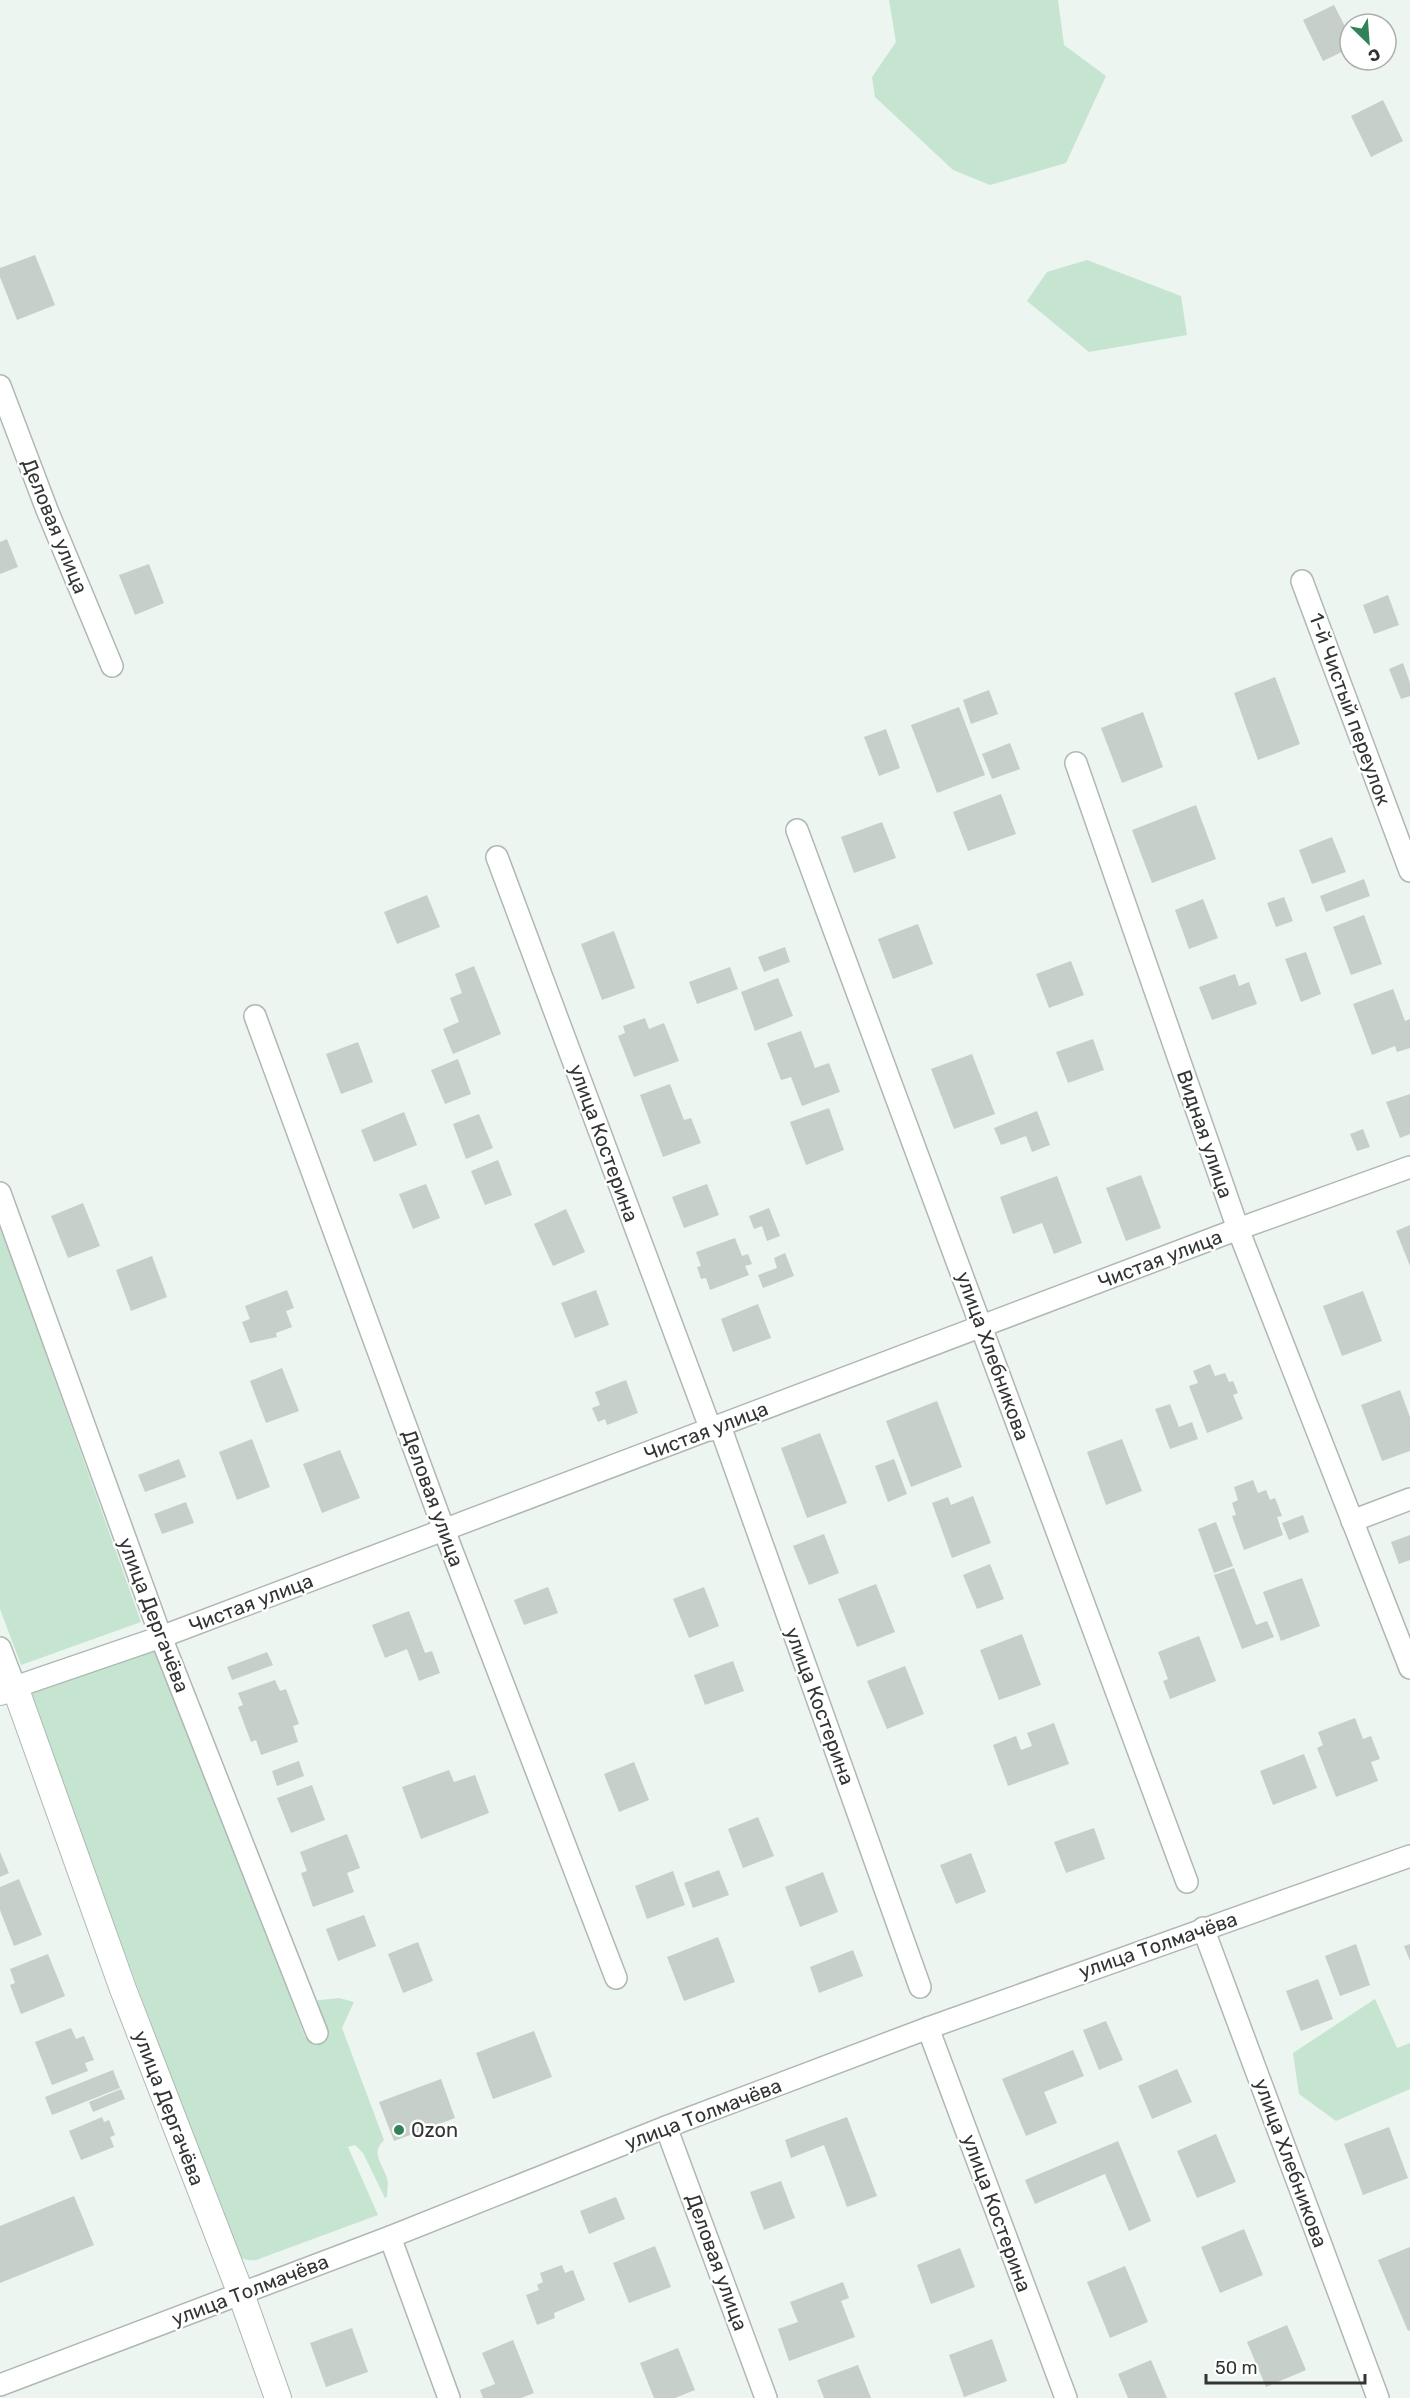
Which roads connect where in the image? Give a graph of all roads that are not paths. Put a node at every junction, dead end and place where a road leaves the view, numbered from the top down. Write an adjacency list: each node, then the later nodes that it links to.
1 (0, 386): 3 (street, Деловая улица)
2 (1302, 582): 7 (street, 1-й Чистый переулок)
3 (112, 666)
4 (1076, 763): 11 (street, Видная улица)
5 (797, 830): 12 (street, улица Хлебникова)
6 (497, 857): 13 (street, улица Костерина)
7 (1410, 871)
8 (255, 1016): 16 (street, Деловая улица)
9 (1410, 1167): 11 (street, Чистая улица)
10 (0, 1193): 17 (street, улица Дергачёва)
11 (1239, 1229): 12 (street, Чистая улица); 15 (street, Видная улица)
12 (982, 1327): 13 (street, Чистая улица); 22 (street, улица Хлебникова)
13 (715, 1428): 16 (street, Чистая улица); 25 (street, улица Костерина)
14 (1410, 1499): 15 (street)
15 (1352, 1521): 19 (street, Видная улица)
16 (444, 1530): 17 (street, Чистая улица); 24 (street, Деловая улица)
17 (161, 1637): 20 (street, Чистая улица); 27 (street, улица Дергачёва)
18 (0, 1648): 20 (street, улица Дергачёва)
19 (1410, 1668)
20 (7, 1689): 30 (street, улица Дергачёва)
21 (1410, 1856): 23 (street, улица Толмачёва)
22 (1187, 1882)
23 (1203, 1928): 26 (street, улица Толмачёва); 36 (street, улица Хлебникова)
24 (616, 1978)
25 (920, 1987)
26 (928, 2028): 28 (street, улица Толмачёва); 35 (street, улица Костерина)
27 (317, 2033)
28 (666, 2127): 29 (street, улица Толмачёва); 34 (street, Деловая улица)
29 (390, 2237): 30 (street, улица Толмачёва); 33 (street)
30 (241, 2294): 31 (street, улица Толмачёва); 32 (street, улица Дергачёва)
31 (0, 2385)
32 (278, 2398)
33 (449, 2398)
34 (766, 2398)
35 (1066, 2398)
36 (1378, 2398)

